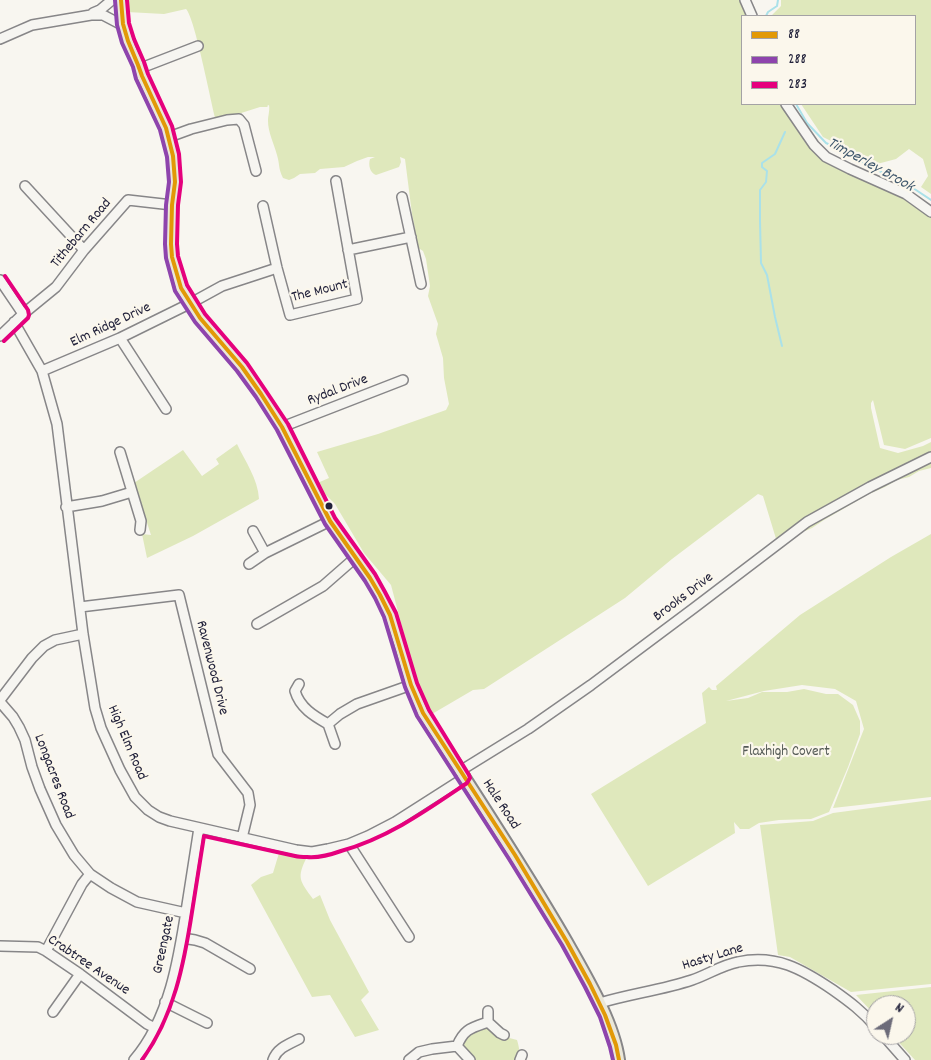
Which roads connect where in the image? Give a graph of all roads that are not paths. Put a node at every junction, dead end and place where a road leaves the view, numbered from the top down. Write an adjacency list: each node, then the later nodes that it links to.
1 (112, 0): 4 (street)
2 (121, 0): 6 (main road, Hale Road)
3 (745, 0): 5 (street)
4 (91, 15): 6 (street); 7 (street)
5 (752, 15)
6 (124, 26): 9 (main road, Hale Road)
7 (0, 39)
8 (198, 46): 9 (street)
9 (141, 68): 11 (main road, Hale Road)
10 (787, 105): 18 (street)
11 (169, 136): 12 (street); 16 (main road, Hale Road)
12 (256, 171)
13 (336, 181): 21 (street, The Mount)
14 (25, 186): 20 (street)
15 (402, 197): 19 (street)
16 (172, 205): 20 (street, Tithebarn Road); 25 (main road, Hale Road)
17 (263, 206): 22 (street, The Mount)
18 (931, 212)
19 (411, 237): 21 (street); 24 (street)
20 (84, 250): 26 (street, Tithebarn Road)
21 (348, 250): 22 (street, The Mount)
22 (277, 268): 25 (street)
23 (0, 280): 26 (street)
24 (421, 284)
25 (191, 303): 29 (street, Elm Ridge Drive); 33 (main road, Hale Road)
26 (23, 314): 27 (street, Tithebarn Road)
27 (14, 322): 28 (street, Tithebarn Road); 30 (street, High Elm Road)
28 (0, 336)
29 (120, 338): 30 (street, Elm Ridge Drive); 32 (street)
30 (42, 371): 37 (street, High Elm Road)
31 (403, 380): 33 (street, Rydal Drive)
32 (166, 410)
33 (282, 427): 38 (main road, Hale Road)
34 (120, 452): 36 (street)
35 (931, 458): 52 (street, Brooks Drive)
36 (132, 492): 37 (street); 39 (street)
37 (66, 507): 44 (street, High Elm Road)
38 (330, 521): 41 (street); 42 (main road, Hale Road)
39 (140, 530)
40 (254, 531): 41 (street)
41 (266, 553): 43 (street)
42 (356, 558): 45 (street); 48 (main road, Hale Road)
43 (249, 564)
44 (80, 607): 46 (street, High Elm Road); 54 (street, Ravenwood Drive)
45 (257, 624)
46 (83, 634): 49 (street); 53 (street, High Elm Road)
47 (299, 684): 50 (street)
48 (411, 685): 50 (street); 52 (main road, Hale Road)
49 (0, 701): 56 (street, Longacres Road)
50 (328, 724): 51 (street)
51 (335, 744)
52 (462, 774): 55 (street, High Elm Road); 65 (main road, Hale Road)
53 (199, 828): 54 (street, High Elm Road); 57 (street, Greengate)
54 (242, 838): 55 (street, High Elm Road)
55 (349, 844): 58 (street)
56 (90, 874): 57 (street, Longacres Road); 61 (street)
57 (186, 913): 59 (street, Greengate)
58 (409, 937)
59 (182, 938): 62 (street); 64 (street, Greengate)
60 (0, 946): 61 (street, Crabtree Avenue)
61 (46, 951): 63 (street, Crabtree Avenue)
62 (250, 969)
63 (80, 974): 67 (street); 71 (street, Crabtree Avenue)
64 (165, 1002): 69 (street); 71 (street, Greengate)
65 (600, 1003): 68 (street, Hasty Lane); 80 (main road, Hale Road)
66 (488, 1011): 70 (street)
67 (53, 1012)
68 (866, 1016)
69 (207, 1022)
70 (488, 1022): 72 (street); 75 (street)
71 (155, 1028): 76 (street, Greengate)
72 (504, 1035)
73 (299, 1039): 77 (street)
74 (892, 1045): 81 (street)
75 (457, 1046): 78 (street); 79 (street)
76 (136, 1060)
77 (273, 1060)
78 (409, 1060)
79 (470, 1060)
80 (619, 1060)
81 (905, 1060)

